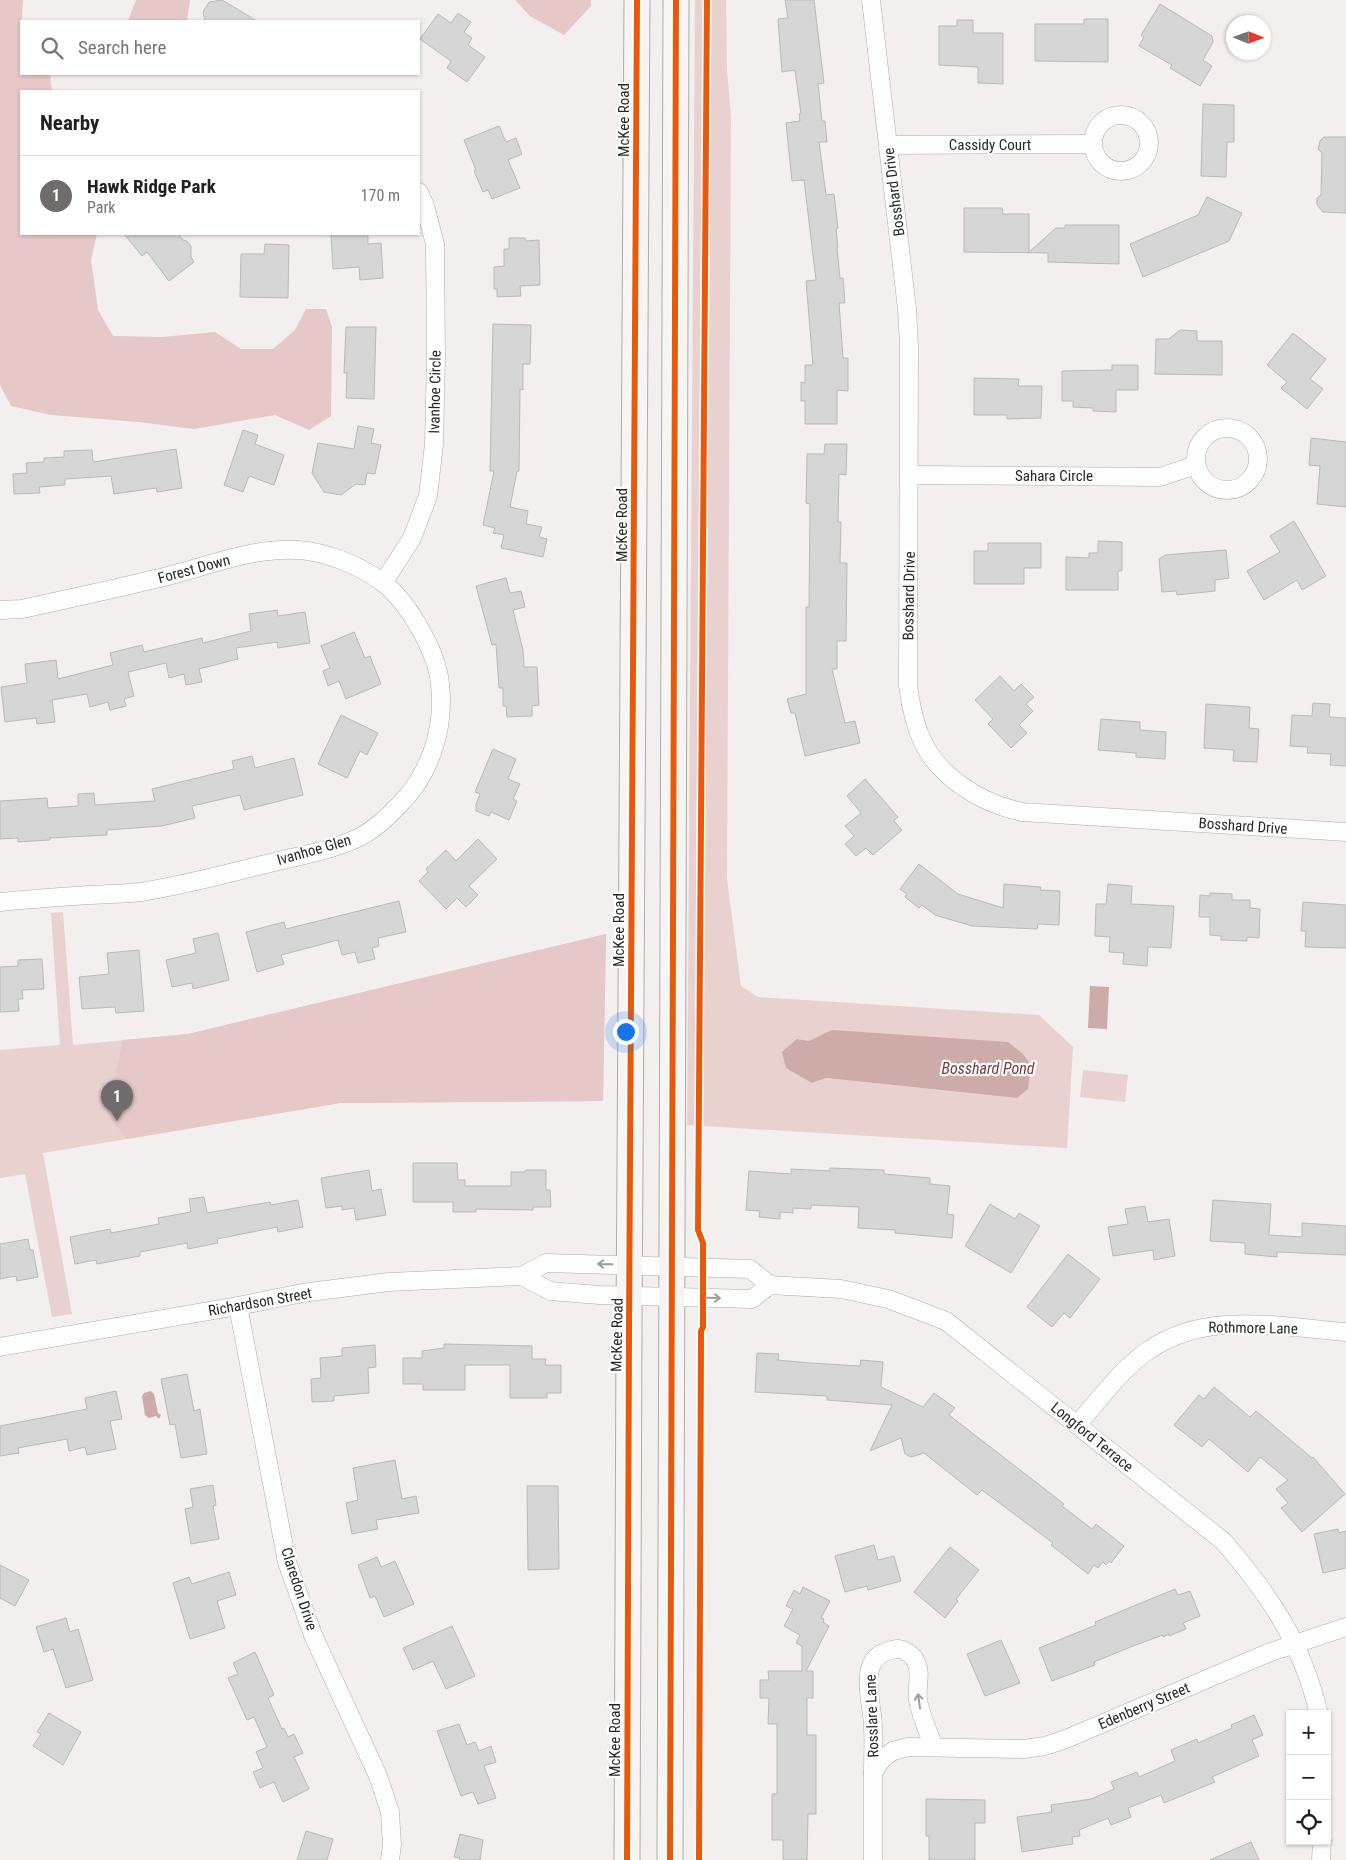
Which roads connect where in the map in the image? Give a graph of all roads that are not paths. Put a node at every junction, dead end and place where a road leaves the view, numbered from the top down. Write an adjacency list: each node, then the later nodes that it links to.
1 (637, 0): 13 (main road, McKee Road)
2 (676, 0): 14 (main road)
3 (871, 0): 5 (street, Bosshard Drive)
4 (1092, 144): 5 (street, Cassidy Court)
5 (888, 145): 8 (street, Bosshard Drive)
6 (420, 194): 9 (street, Ivanhoe Circle)
7 (1196, 465): 8 (street, Sahara Circle)
8 (910, 476): 11 (street, Bosshard Drive)
9 (383, 583): 10 (street, Forest Down); 12 (street, Ivanhoe Glen)
10 (0, 610)
11 (1346, 832)
12 (0, 902)
13 (630, 1265): 14 (street, Richardson Street); 15 (street, Richardson Street, one-way to 15); 17 (main road, McKee Road)
14 (672, 1267): 16 (street); 18 (main road)
15 (522, 1276): 17 (street); 19 (street, Richardson Street)
16 (770, 1285): 18 (street, one-way to 16); 22 (street, Longford Terrace)
17 (629, 1296): 18 (street); 30 (main road, McKee Road)
18 (672, 1298): 31 (main road)
19 (238, 1306): 21 (street, Richardson Street); 29 (street, Claredon Drive)
20 (1346, 1332): 22 (street, Rothmore Lane)
21 (0, 1347)
22 (1077, 1424): 24 (street, Longford Terrace)
23 (1346, 1627): 24 (street, Edenberry Street)
24 (1294, 1643): 25 (street, Longford Terrace); 26 (street, Edenberry Street)
25 (1318, 1710)
26 (934, 1747): 27 (street, Rosslare Lane); 27 (street, Rosslare Lane, one-way to 27)
27 (873, 1774): 32 (street, Rosslare Lane)
28 (1322, 1845): 33 (street)
29 (390, 1860)
30 (627, 1860)
31 (670, 1860)
32 (872, 1860)
33 (1321, 1860)

